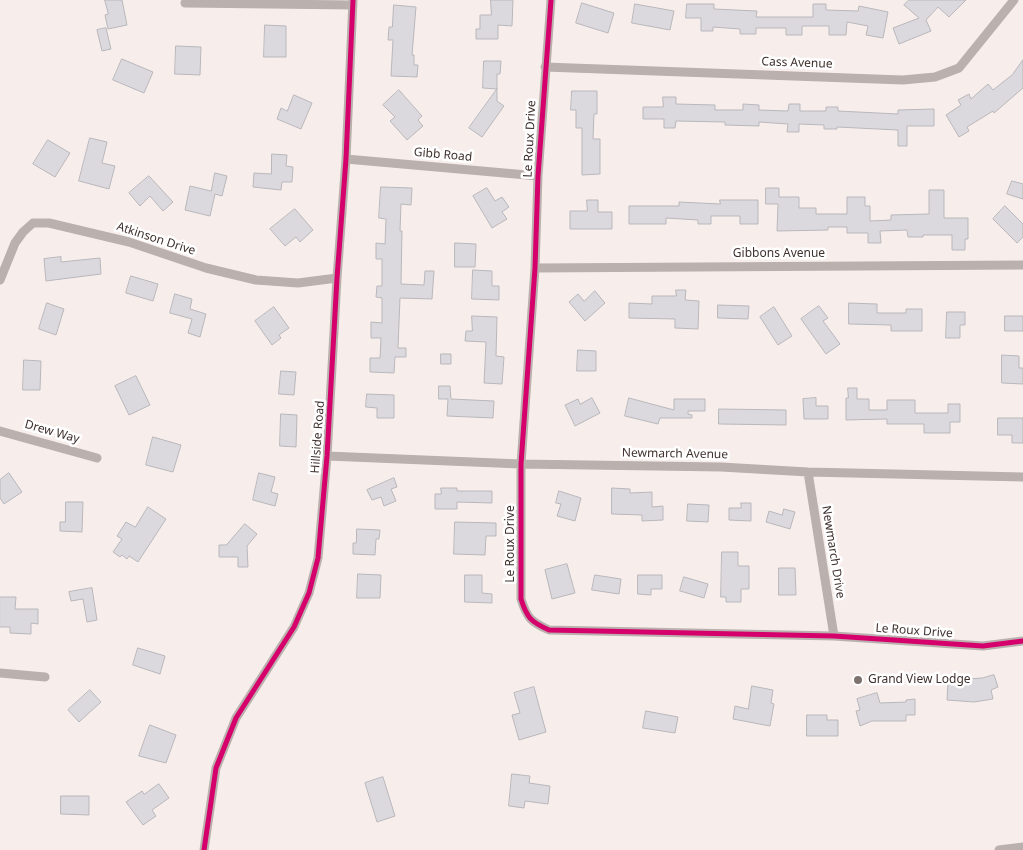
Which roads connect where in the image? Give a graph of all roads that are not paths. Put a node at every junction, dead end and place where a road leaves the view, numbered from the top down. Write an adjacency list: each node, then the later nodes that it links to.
1 (551, 0): 5 (street, Le Roux Drive)
2 (1014, 0): 5 (street, Cass Avenue)
3 (185, 3): 4 (street)
4 (353, 3): 6 (street, Hillside Road)
5 (545, 67): 7 (street, Le Roux Drive)
6 (346, 159): 7 (street, Gibb Road); 10 (street, Hillside Road)
7 (538, 176): 9 (street, Le Roux Drive)
8 (1023, 265): 9 (street, Gibbons Avenue)
9 (535, 268): 15 (street, Le Roux Drive)
10 (337, 278): 11 (street, Atkinson Drive); 13 (street, Hillside Road)
11 (0, 280)
12 (0, 431): 14 (street, Drew Way)
13 (327, 456): 15 (street, Newmarch Avenue); 23 (street, Hillside Road)
14 (97, 458)
15 (521, 464): 16 (street, Newmarch Avenue); 18 (street, Le Roux Drive)
16 (808, 472): 17 (street, Newmarch Avenue); 18 (street, Newmarch Drive)
17 (1023, 477)
18 (834, 636): 19 (street, Le Roux Drive)
19 (1023, 641)
20 (0, 673): 21 (street)
21 (45, 677)
22 (1023, 847): 24 (street)
23 (204, 850)
24 (999, 850)

